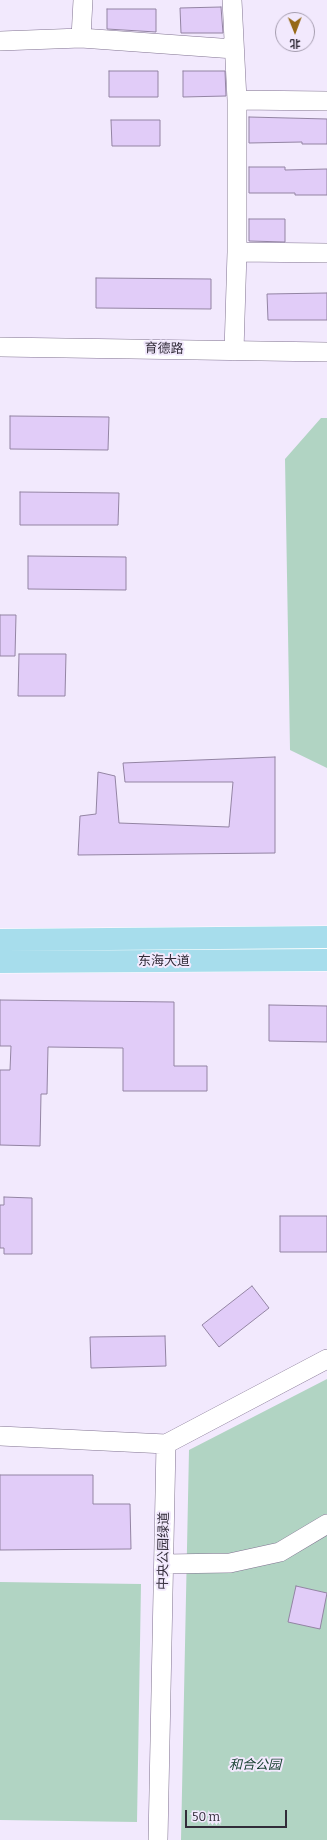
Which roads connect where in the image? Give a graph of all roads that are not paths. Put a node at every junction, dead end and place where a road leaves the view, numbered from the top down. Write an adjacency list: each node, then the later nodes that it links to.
1 (83, 0): 3 (street)
2 (232, 0): 5 (street)
3 (81, 38): 4 (street); 5 (street)
4 (0, 40)
5 (234, 49): 6 (street)
6 (236, 100): 7 (street); 8 (street)
7 (327, 101)
8 (237, 252): 9 (street); 11 (street)
9 (327, 252)
10 (0, 347): 11 (street, 育德路)
11 (234, 351): 12 (street, 育德路)
12 (327, 352)
13 (327, 937): 14 (main road, 东海大道)
14 (0, 940)
15 (327, 960): 16 (main road, 东海大道)
16 (0, 962)
17 (327, 1359): 19 (street)
18 (0, 1436): 19 (street)
19 (166, 1444): 21 (street, 中央公园绿道)
20 (327, 1524): 21 (street)
21 (164, 1564): 22 (street, 中央公园绿道)
22 (158, 1840)

